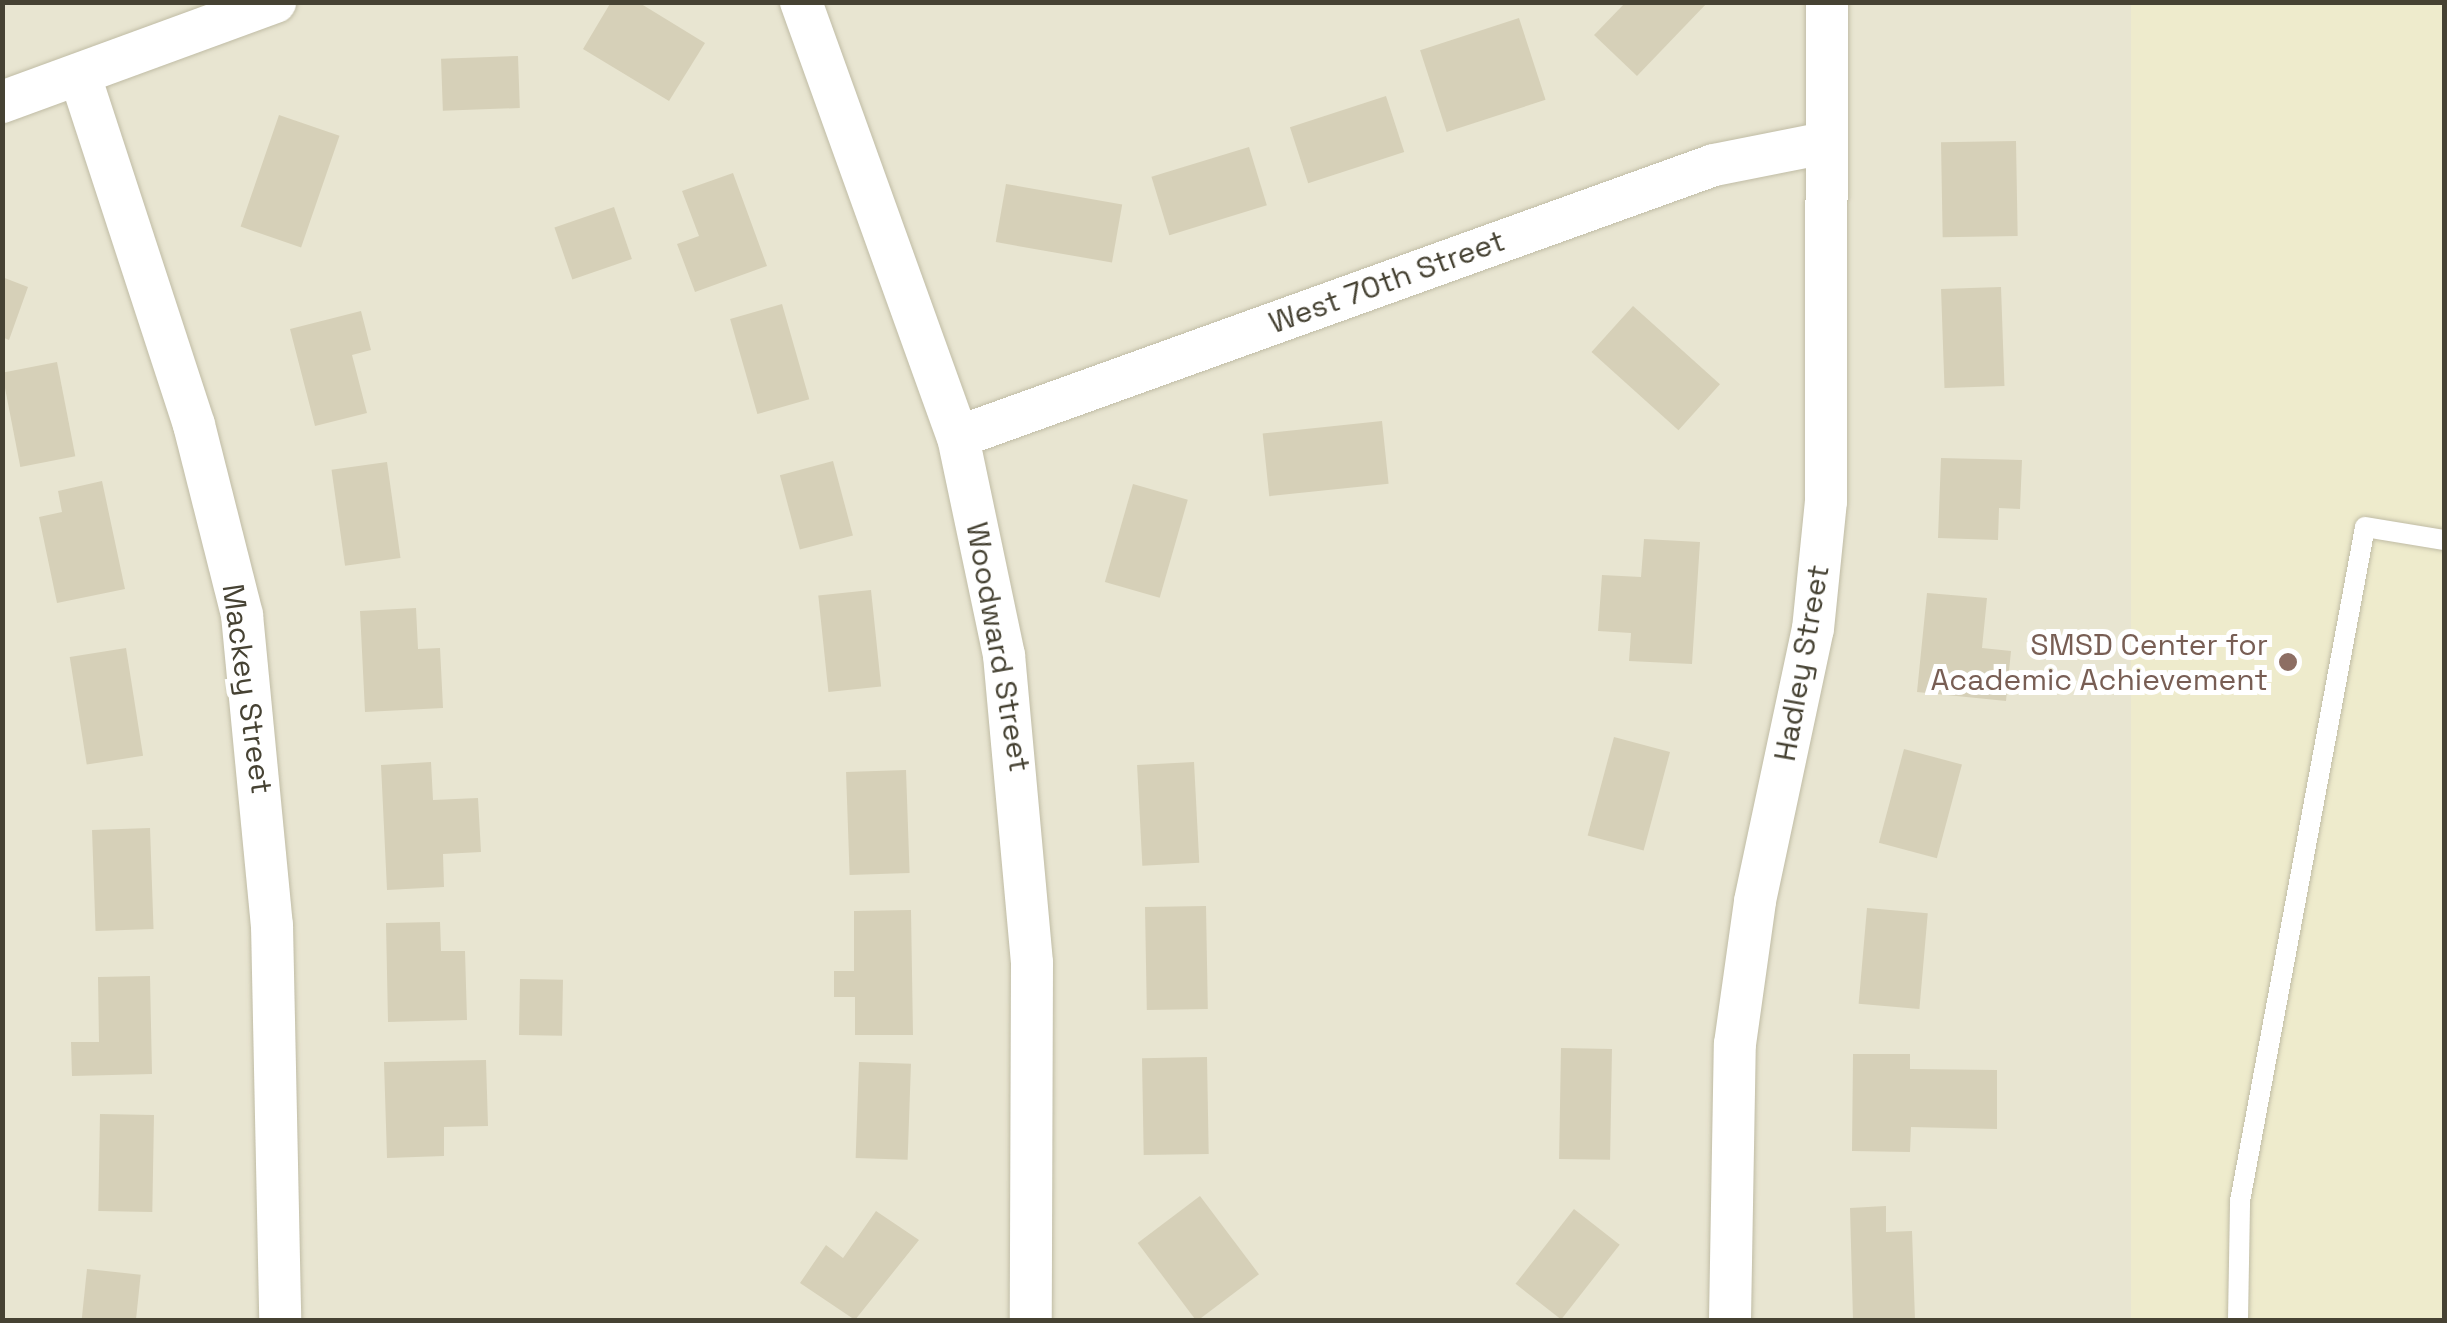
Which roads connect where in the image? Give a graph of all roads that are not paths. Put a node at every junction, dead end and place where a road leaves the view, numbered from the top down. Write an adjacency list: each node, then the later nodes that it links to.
1 (275, 2): 4 (street)
2 (801, 2): 7 (street, Woodward Street)
3 (1827, 2): 6 (street, Hadley Street)
4 (80, 79): 5 (street); 9 (street, Mackey Street)
5 (2, 102)
6 (1820, 144): 7 (street, West 70th Street); 11 (street, Hadley Street)
7 (958, 437): 10 (street, Woodward Street)
8 (2444, 540): 12 (lane)
9 (280, 1320)
10 (1031, 1320)
11 (1730, 1320)
12 (2238, 1320)

